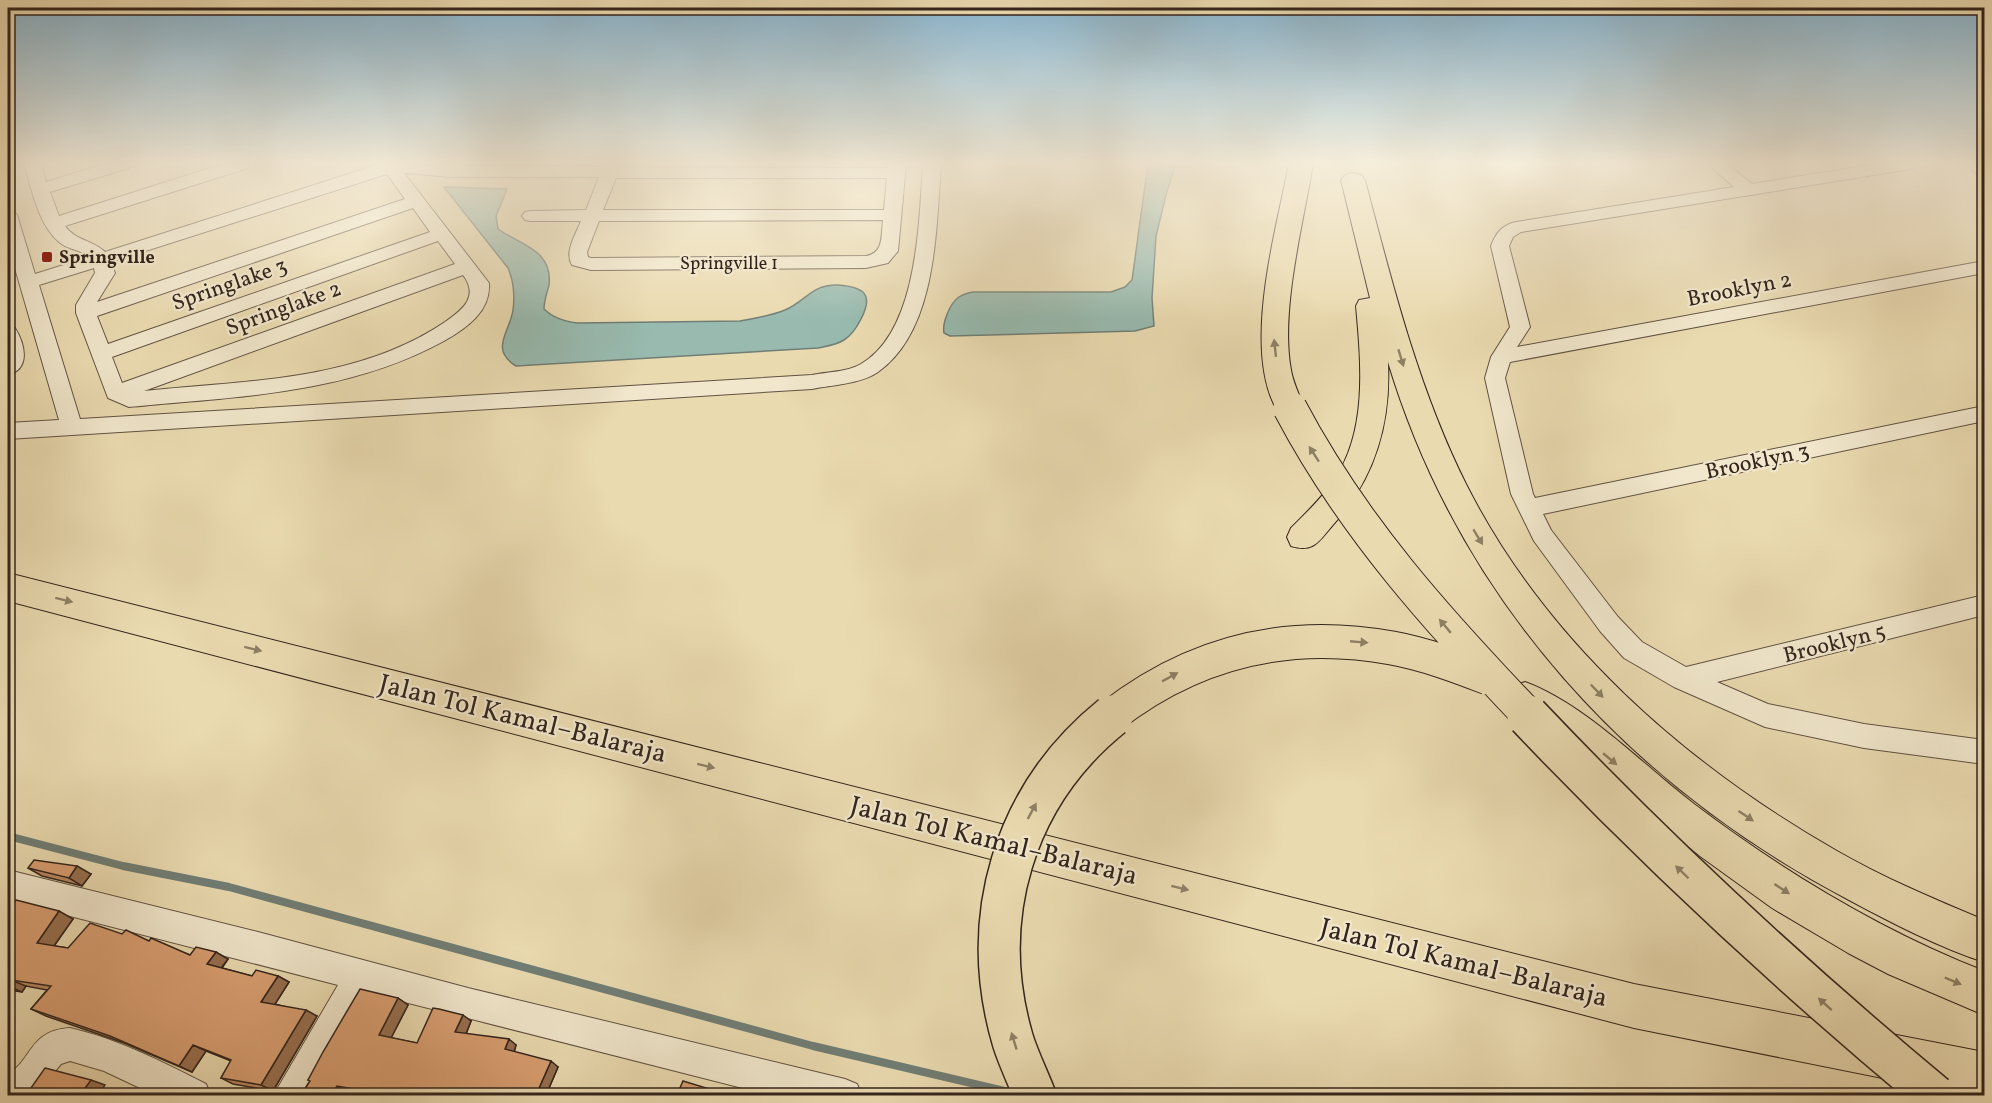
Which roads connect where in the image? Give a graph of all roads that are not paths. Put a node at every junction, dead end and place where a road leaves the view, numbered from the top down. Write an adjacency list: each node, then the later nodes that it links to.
1 (8, 215): 17 (street)
2 (51, 215): 15 (street)
3 (81, 215): 15 (street)
4 (235, 215): 18 (street)
5 (373, 215): 22 (street)
6 (427, 215): 16 (street)
7 (928, 215): 29 (street)
8 (1292, 215): 47 (highway, one-way to 8, bridge)
9 (1357, 215): 32 (highway)
10 (1363, 215): 38 (highway, one-way to 38)
11 (1588, 215): 25 (street)
12 (531, 216): 13 (street)
13 (592, 216): 14 (street); 14 (street, Springville 1)
14 (894, 216)
15 (54, 224): 18 (street)
16 (441, 234): 19 (street); 24 (street, Springlake 3)
17 (12, 243): 21 (street)
18 (102, 259): 21 (street); 22 (street)
19 (466, 267): 27 (street, Springlake 2); 27 (street)
20 (1984, 267): 25 (street, Brooklyn 2)
21 (29, 282): 29 (street)
22 (86, 313): 24 (street)
23 (8, 333): 26 (street)
24 (101, 354): 27 (street)
25 (1502, 357): 31 (street)
26 (8, 368)
27 (115, 393)
28 (1984, 413): 31 (street, Brooklyn 3)
29 (72, 427): 30 (street)
30 (8, 431)
31 (1529, 508): 35 (street)
32 (1303, 537)
33 (8, 587): 41 (highway, Jalan Tol Kamal–Balaraja, one-way to 41)
34 (1984, 605): 35 (street, Brooklyn 5)
35 (1683, 679): 36 (street)
36 (1984, 752)
37 (8, 885): 39 (street)
38 (1984, 941)
39 (361, 976): 44 (street); 45 (street)
40 (1984, 993): 46 (highway, one-way to 40, bridge)
41 (1984, 1075)
42 (8, 1091): 43 (street)
43 (194, 1095)
44 (290, 1095)
45 (845, 1095)
46 (1035, 1095)
47 (1935, 1095)

